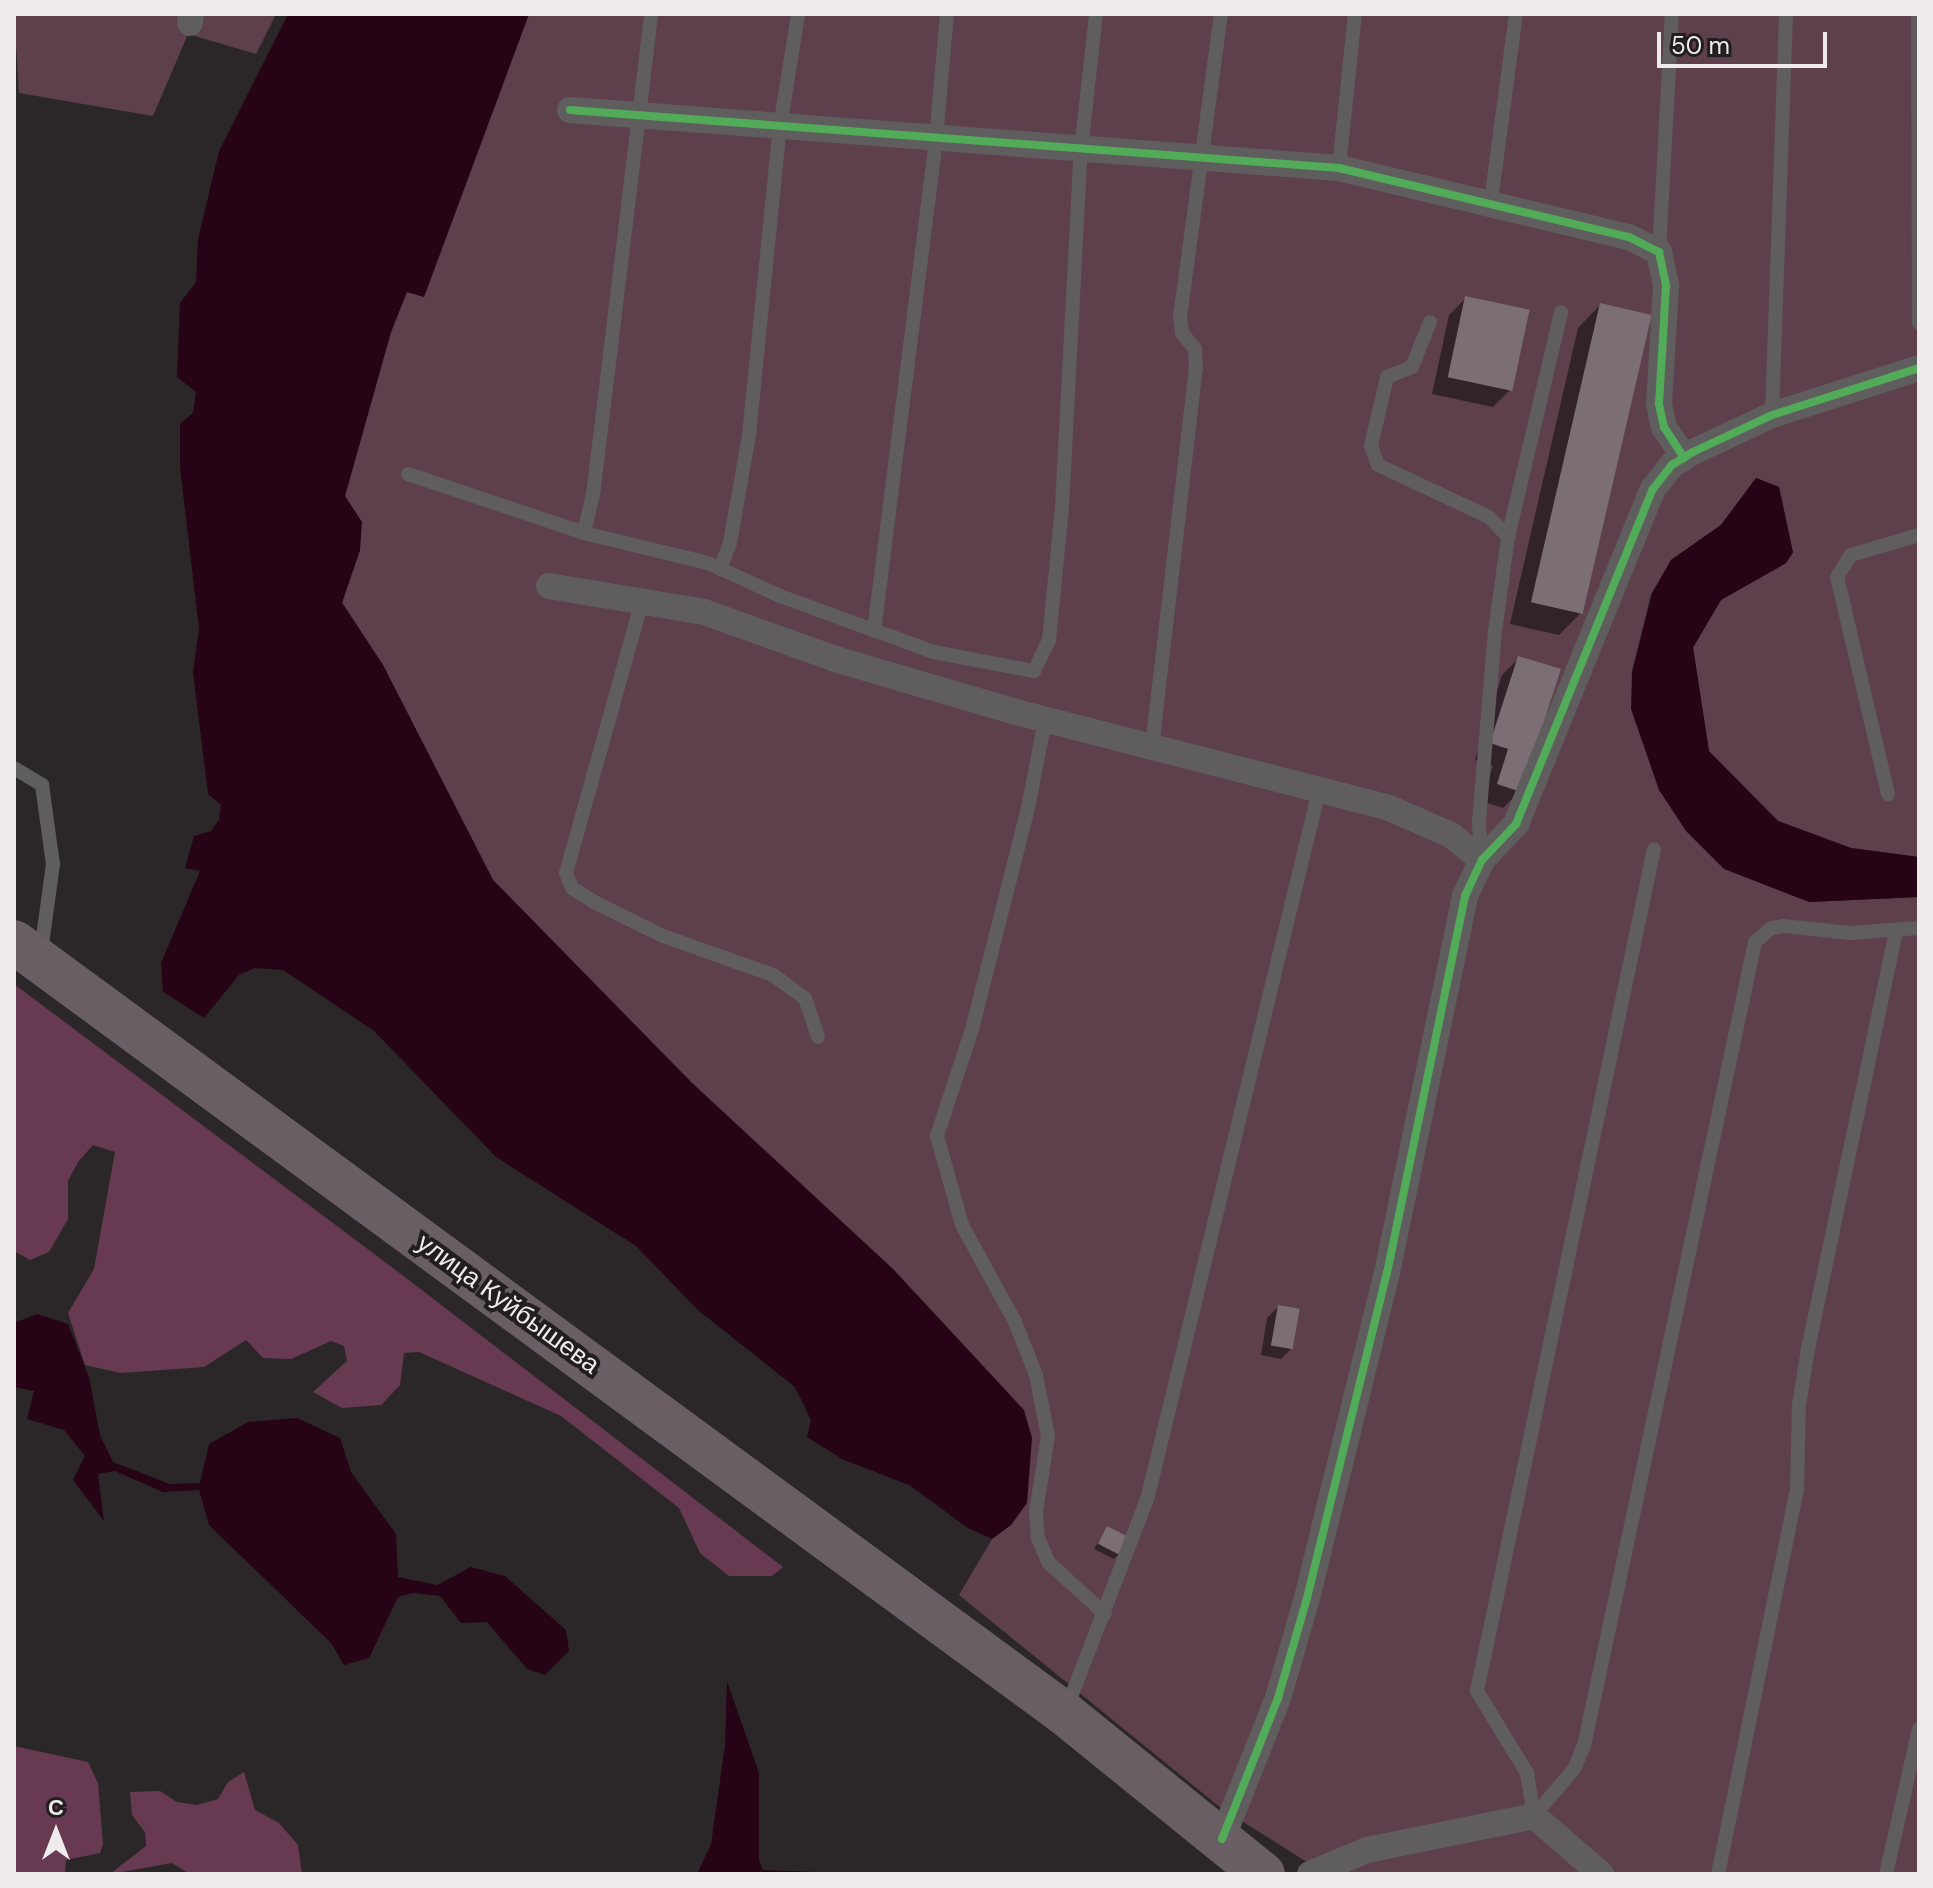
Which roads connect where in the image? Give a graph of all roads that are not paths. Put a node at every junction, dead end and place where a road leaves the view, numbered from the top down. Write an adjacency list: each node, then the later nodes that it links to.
1 (651, 14): 12 (lane)
2 (798, 14): 13 (lane)
3 (947, 14): 14 (lane)
4 (1096, 14): 15 (lane)
5 (1221, 14): 16 (lane)
6 (1355, 14): 17 (lane)
7 (1516, 14): 18 (lane)
8 (1672, 14): 19 (lane)
9 (1786, 14): 24 (lane)
10 (1918, 14): 22 (lane)
11 (570, 110): 12 (street)
12 (638, 116): 13 (street); 27 (lane)
13 (780, 127): 14 (street); 30 (lane)
14 (936, 139): 15 (street); 33 (lane)
15 (1081, 150): 16 (street); 33 (lane)
16 (1202, 160): 17 (street); 35 (lane)
17 (1339, 168): 18 (street)
18 (1491, 201): 19 (street)
19 (1659, 252): 25 (street)
20 (1561, 312): 29 (lane)
21 (1430, 322): 29 (lane)
22 (1919, 323)
23 (1919, 368): 24 (street)
24 (1772, 415): 25 (street)
25 (1684, 458): 40 (street)
26 (408, 474): 27 (lane)
27 (584, 533): 30 (lane)
28 (1919, 535): 38 (lane)
29 (1508, 537): 40 (lane)
30 (720, 569): 33 (lane)
31 (549, 586): 32 (street)
32 (642, 601): 34 (street); 44 (lane)
33 (874, 631)
34 (1045, 720): 35 (street); 45 (lane)
35 (1152, 747): 37 (street)
36 (14, 768): 43 (lane)
37 (1319, 791): 40 (street); 45 (lane)
38 (1888, 794)
39 (1654, 849): 48 (lane)
40 (1482, 860): 49 (street)
41 (1919, 928): 42 (lane)
42 (1896, 933): 48 (lane); 53 (lane)
43 (27, 951): 46 (highway, улица Куйбышева)
44 (818, 1037)
45 (1105, 1614): 46 (lane)
46 (1064, 1713): 49 (highway, улица Куйбышева)
47 (1919, 1729): 54 (lane)
48 (1534, 1816): 51 (street); 52 (street)
49 (1222, 1839): 50 (highway, улица Куйбышева)
50 (1263, 1874)
51 (1310, 1874)
52 (1601, 1874)
53 (1718, 1874)
54 (1886, 1874)

